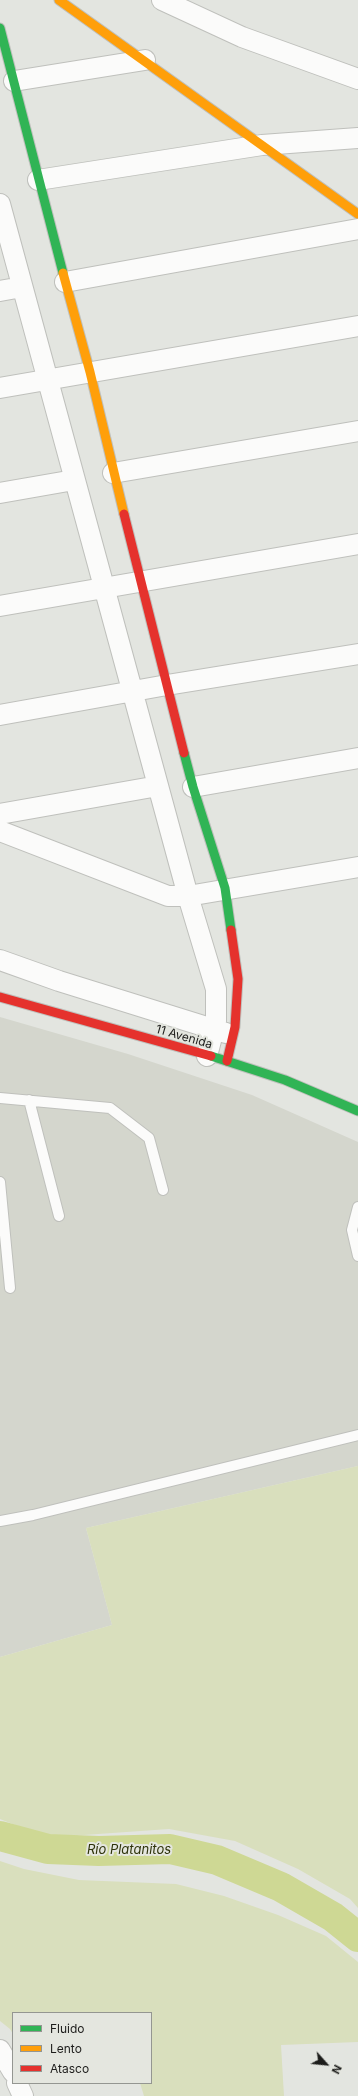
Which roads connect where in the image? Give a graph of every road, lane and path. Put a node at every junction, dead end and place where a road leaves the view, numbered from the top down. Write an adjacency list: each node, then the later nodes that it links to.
1 (59, 0): 4 (street)
2 (162, 0): 5 (street)
3 (0, 28): 6 (street)
4 (145, 60): 6 (street); 8 (street)
5 (358, 79)
6 (14, 81): 9 (street)
7 (358, 138): 8 (street)
8 (262, 145): 9 (street); 11 (street)
9 (38, 180): 13 (street)
10 (0, 204): 14 (street)
11 (358, 214)
12 (358, 229): 13 (street)
13 (65, 282): 17 (street)
14 (22, 287): 15 (street); 18 (street)
15 (0, 291)
16 (358, 326): 17 (street)
17 (90, 372): 18 (street); 21 (street)
18 (47, 380): 19 (street); 22 (street)
19 (0, 388)
20 (358, 431): 21 (street)
21 (113, 473): 25 (street)
22 (74, 480): 23 (street); 26 (street)
23 (0, 493)
24 (358, 544): 25 (street)
25 (141, 582): 26 (street); 29 (street)
26 (104, 588): 27 (street); 30 (street)
27 (0, 606)
28 (358, 654): 29 (street)
29 (167, 685): 30 (street); 34 (street)
30 (132, 691): 31 (street); 33 (street)
31 (0, 715)
32 (358, 758): 34 (street)
33 (158, 786): 35 (street); 39 (street)
34 (193, 787): 38 (street)
35 (0, 814)
36 (0, 831): 39 (street)
37 (358, 866): 38 (street)
38 (224, 888): 39 (street); 43 (street)
39 (188, 896): 42 (street)
40 (0, 960): 42 (street)
41 (0, 997): 44 (street, 11 Avenida)
42 (214, 1029): 43 (street); 44 (street)
43 (234, 1035): 45 (street)
44 (207, 1056): 45 (street, 11 Avenida)
45 (227, 1061): 48 (street, 11 Avenida)
46 (0, 1098): 47 (lane)
47 (29, 1100): 50 (lane); 52 (lane)
48 (358, 1111)
49 (0, 1182): 54 (lane)
50 (163, 1190)
51 (358, 1207): 53 (lane)
52 (59, 1216)
53 (358, 1256)
54 (10, 1288)
55 (358, 1435): 56 (lane)
56 (0, 1521)
57 (0, 2050): 58 (street)
58 (12, 2070)
59 (18, 2084): 60 (street)
60 (23, 2096)

